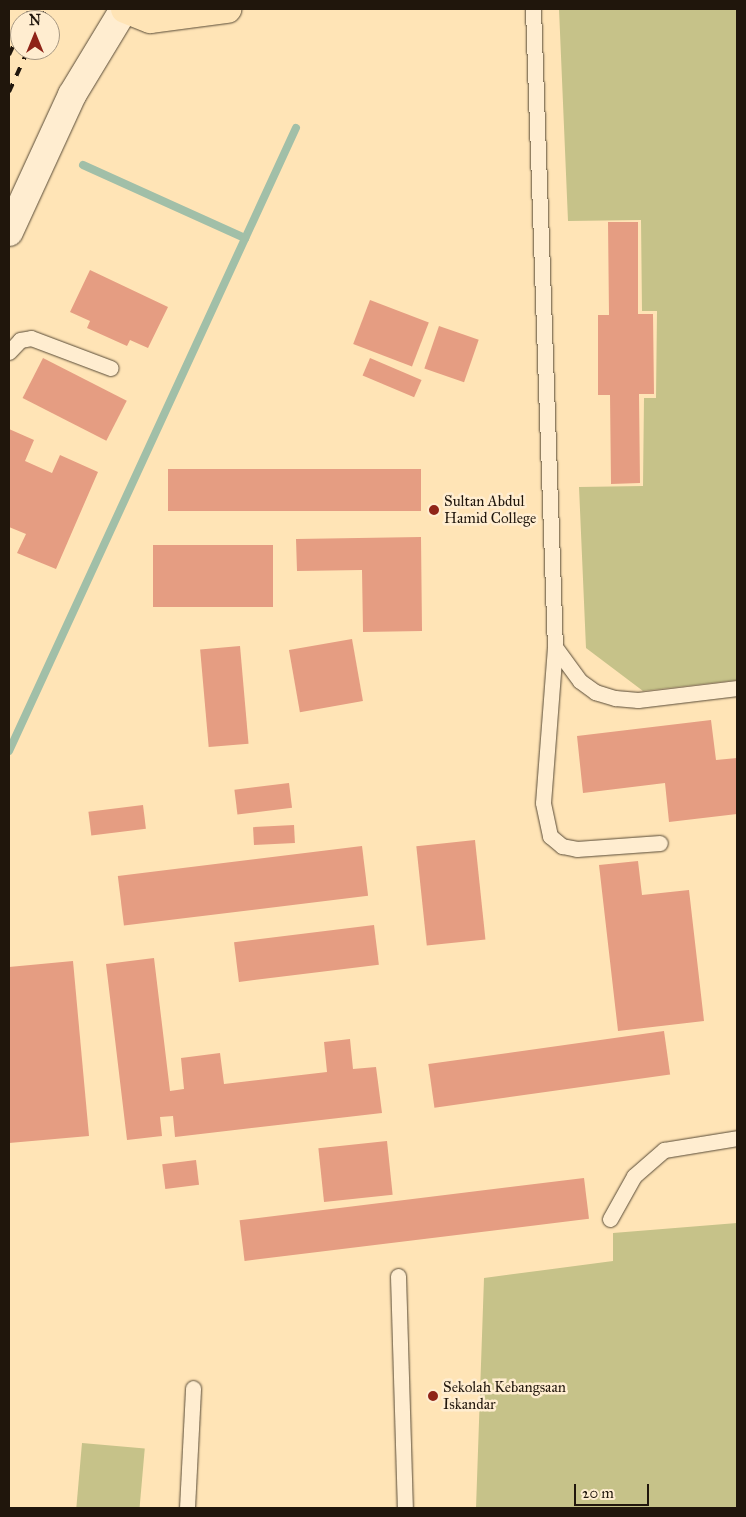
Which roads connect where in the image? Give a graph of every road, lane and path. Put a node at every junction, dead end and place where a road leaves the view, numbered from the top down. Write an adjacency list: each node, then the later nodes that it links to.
1 (124, 9): 2 (main road); 4 (street)
2 (227, 9)
3 (533, 9): 7 (lane)
4 (9, 232)
5 (9, 352): 6 (lane)
6 (111, 368)
7 (555, 647): 8 (lane); 9 (lane)
8 (737, 688)
9 (660, 843)
10 (737, 1138): 11 (lane)
11 (610, 1219)
12 (398, 1276): 15 (lane)
13 (193, 1388): 14 (lane)
14 (187, 1508)
15 (405, 1508)

